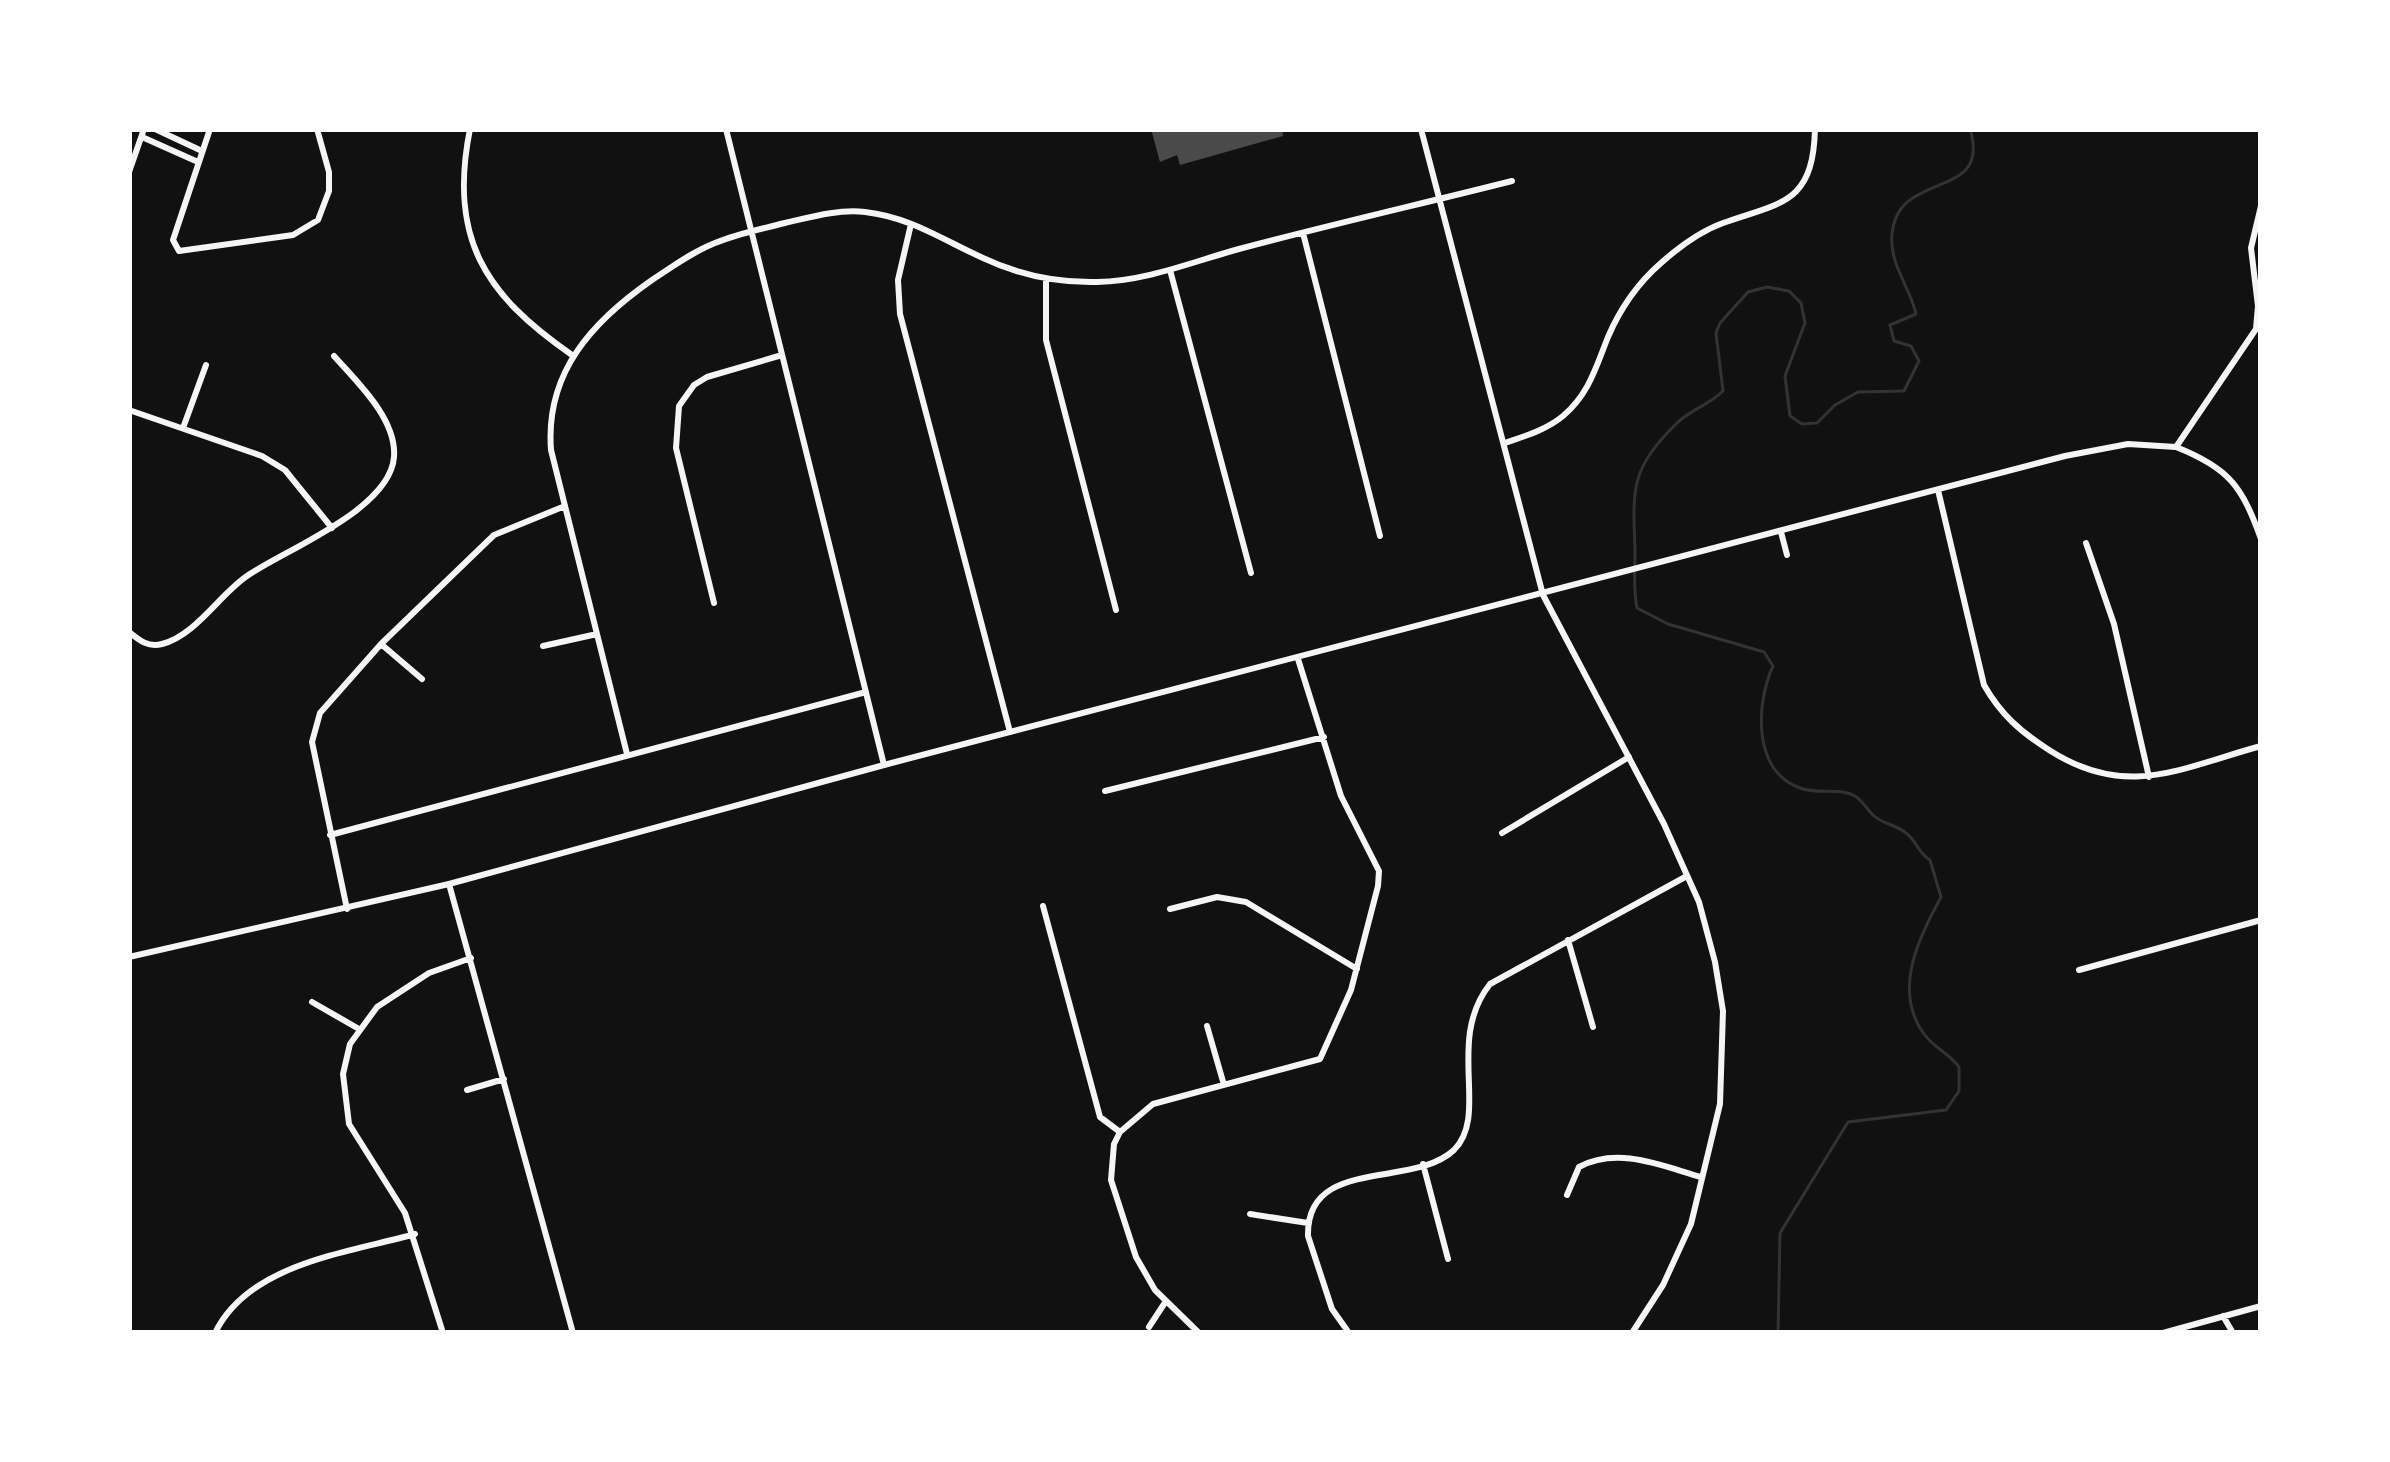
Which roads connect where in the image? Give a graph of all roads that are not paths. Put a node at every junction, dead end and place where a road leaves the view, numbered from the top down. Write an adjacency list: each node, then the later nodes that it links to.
1 (155, 129): 9 (street)
2 (210, 129): 9 (street)
3 (317, 129): 10 (street)
4 (470, 129): 21 (street)
5 (726, 129): 16 (street)
6 (1421, 129): 13 (street)
7 (1815, 129): 27 (street)
8 (143, 133): 10 (street); 11 (street)
9 (202, 151): 10 (street)
10 (198, 162)
11 (129, 172)
12 (1512, 181): 13 (street)
13 (1439, 199): 17 (street); 27 (street)
14 (2261, 206): 20 (street)
15 (911, 223): 16 (street); 19 (street); 48 (street)
16 (752, 231): 21 (street); 22 (street)
17 (1303, 233): 18 (street); 33 (street)
18 (1170, 270): 19 (street); 37 (street)
19 (1046, 280): 40 (street)
20 (2257, 341): 28 (street)
21 (572, 355): 30 (street)
22 (782, 355): 39 (street); 47 (street)
23 (334, 356): 31 (street)
24 (206, 365): 26 (street)
25 (129, 410): 26 (street)
26 (183, 428): 31 (street)
27 (1505, 443): 38 (street)
28 (2176, 447): 29 (street); 34 (street)
29 (1938, 490): 32 (street); 54 (street)
30 (565, 506): 42 (street); 43 (street)
31 (333, 529): 41 (street)
32 (1780, 532): 36 (street); 38 (street)
33 (1380, 536)
34 (2261, 539)
35 (2086, 543): 54 (street)
36 (1786, 555)
37 (1251, 573)
38 (1543, 595): 45 (street); 52 (street)
39 (714, 603)
40 (1116, 610)
41 (129, 632)
42 (597, 634): 44 (street); 51 (street)
43 (381, 644): 46 (street); 57 (street)
44 (543, 646)
45 (1298, 659): 48 (street); 49 (street)
46 (422, 679)
47 (866, 692): 51 (street); 53 (street)
48 (1010, 732): 53 (street)
49 (1324, 737): 55 (street); 67 (street)
50 (2261, 746): 54 (street)
51 (627, 754): 57 (street)
52 (1629, 757): 56 (street); 58 (street)
53 (884, 764): 59 (street)
54 (2149, 777)
55 (1105, 790)
56 (1502, 833)
57 (331, 835): 61 (street)
58 (1687, 875): 64 (street); 78 (street)
59 (449, 884): 61 (street); 66 (street)
60 (1043, 907): 76 (street)
61 (347, 909): 65 (street)
62 (1170, 909): 67 (street)
63 (2261, 920): 68 (street)
64 (1568, 940): 71 (street); 77 (street)
65 (129, 957)
66 (470, 958): 72 (street); 73 (street)
67 (1357, 969): 74 (street)
68 (2079, 970)
69 (312, 1002): 72 (street)
70 (1207, 1026): 74 (street)
71 (1593, 1027)
72 (359, 1029): 84 (street)
73 (504, 1079): 75 (street); 92 (street)
74 (1224, 1085): 76 (street)
75 (467, 1090)
76 (1120, 1132): 86 (street)
77 (1423, 1164): 83 (street); 85 (street)
78 (1701, 1177): 80 (street); 97 (street)
79 (129, 1184): 81 (street)
80 (1567, 1195)
81 (129, 1214)
82 (1250, 1214): 83 (street)
83 (1307, 1223): 94 (street)
84 (415, 1234): 90 (street); 91 (street)
85 (1448, 1258)
86 (1166, 1301): 89 (street); 93 (street)
87 (2261, 1306): 88 (street)
88 (2223, 1316): 98 (street); 99 (street)
89 (1149, 1328)
90 (215, 1333)
91 (443, 1333)
92 (573, 1333)
93 (1198, 1333)
94 (1349, 1333)
95 (1556, 1333): 96 (street)
96 (1578, 1333)
97 (1632, 1333)
98 (2163, 1333)
99 (2234, 1333)

